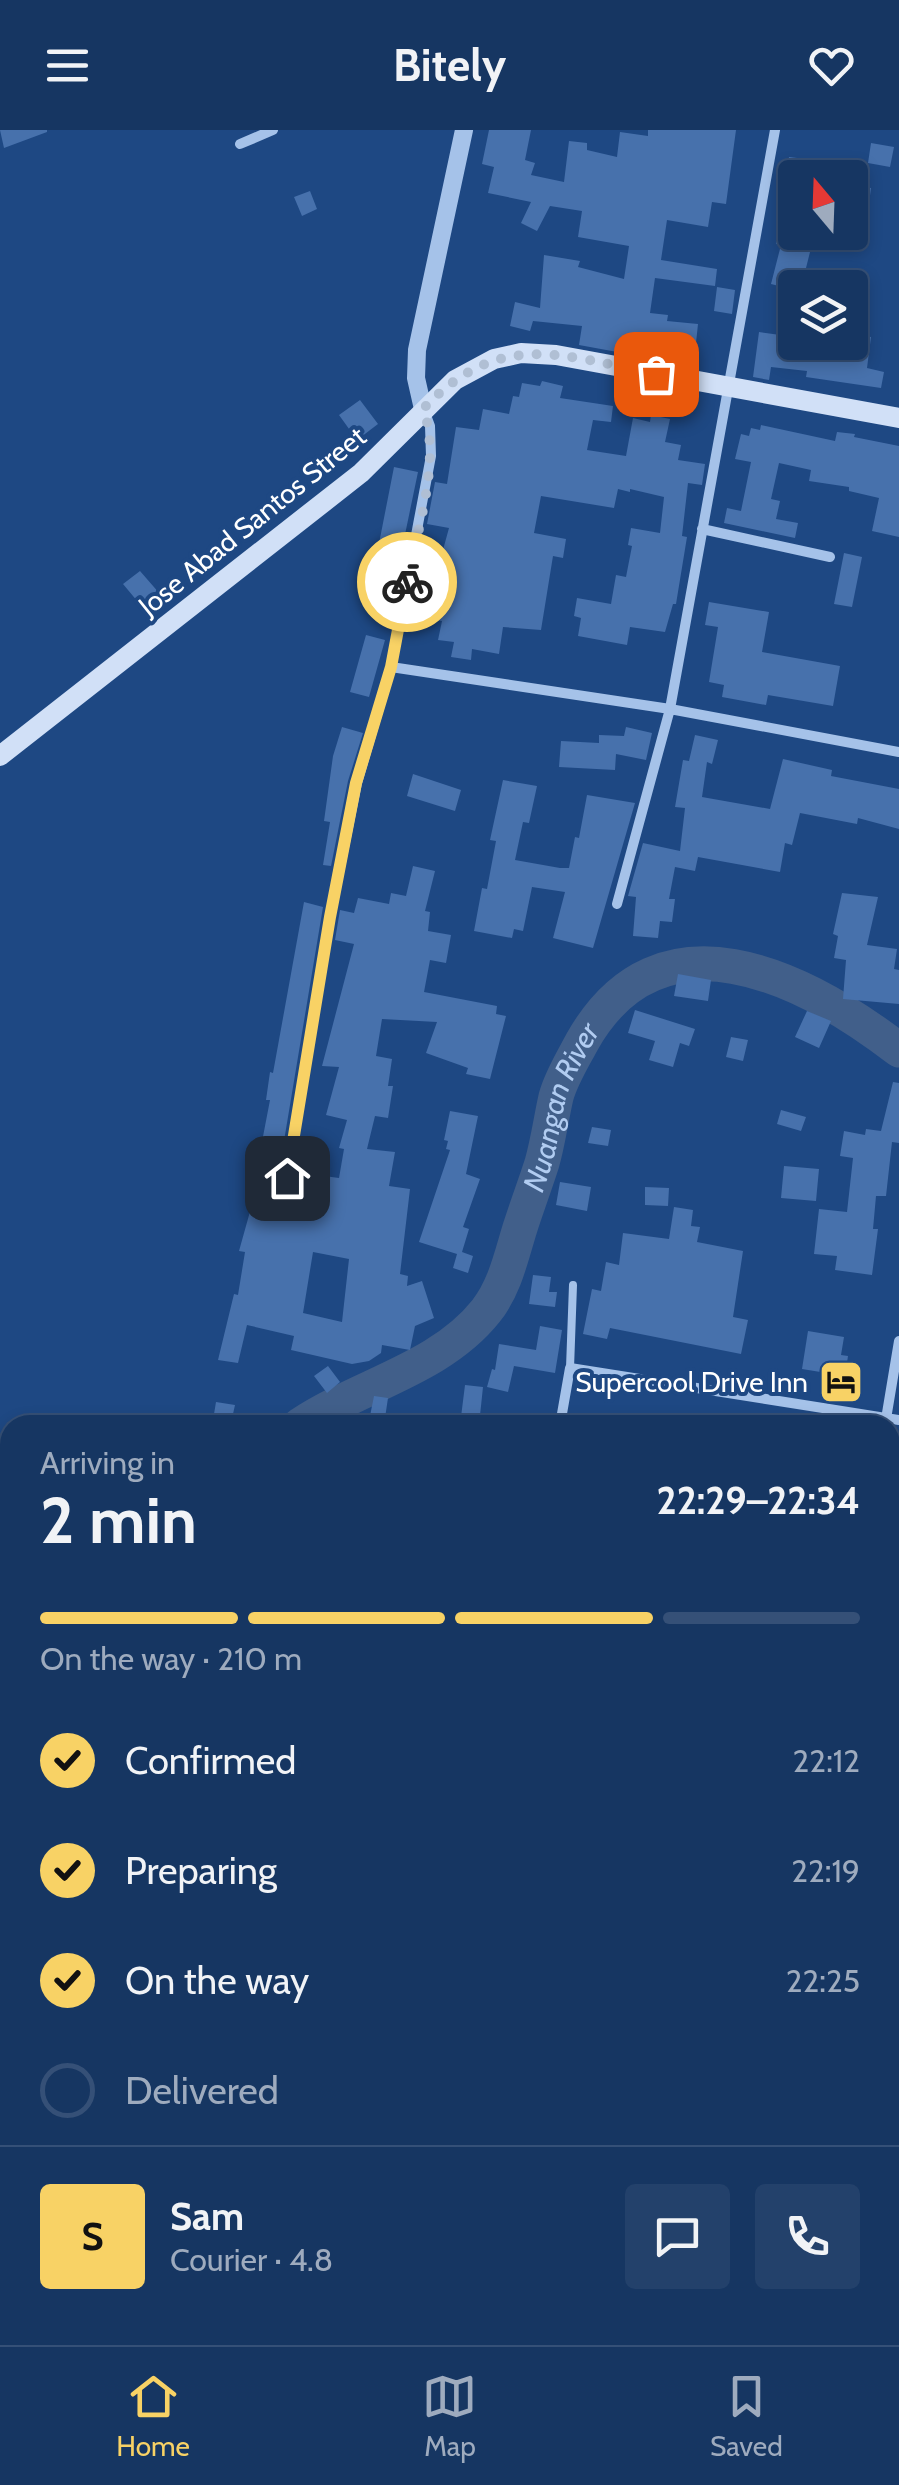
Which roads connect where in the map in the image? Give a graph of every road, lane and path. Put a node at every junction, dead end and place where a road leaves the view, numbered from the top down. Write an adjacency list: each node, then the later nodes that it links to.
1 (274, 130): 4 (street)
2 (464, 130): 6 (street)
3 (775, 130): 5 (street)
4 (240, 144)
5 (728, 388): 6 (main road, Jose Abad Santos Street); 7 (main road, Jose Abad Santos Street); 8 (street)
6 (423, 409): 10 (street); 13 (main road, Jose Abad Santos Street)
7 (899, 418)
8 (702, 529): 9 (street); 11 (street)
9 (830, 556)
10 (391, 667): 11 (street); 15 (street)
11 (670, 709): 12 (street); 14 (street)
12 (899, 752)
13 (0, 756)
14 (618, 904)
15 (287, 1178)
16 (574, 1285): 18 (lane)
17 (899, 1341): 21 (street)
18 (570, 1368): 19 (street); 20 (street)
19 (562, 1415)
20 (844, 1415)
21 (886, 1415)

